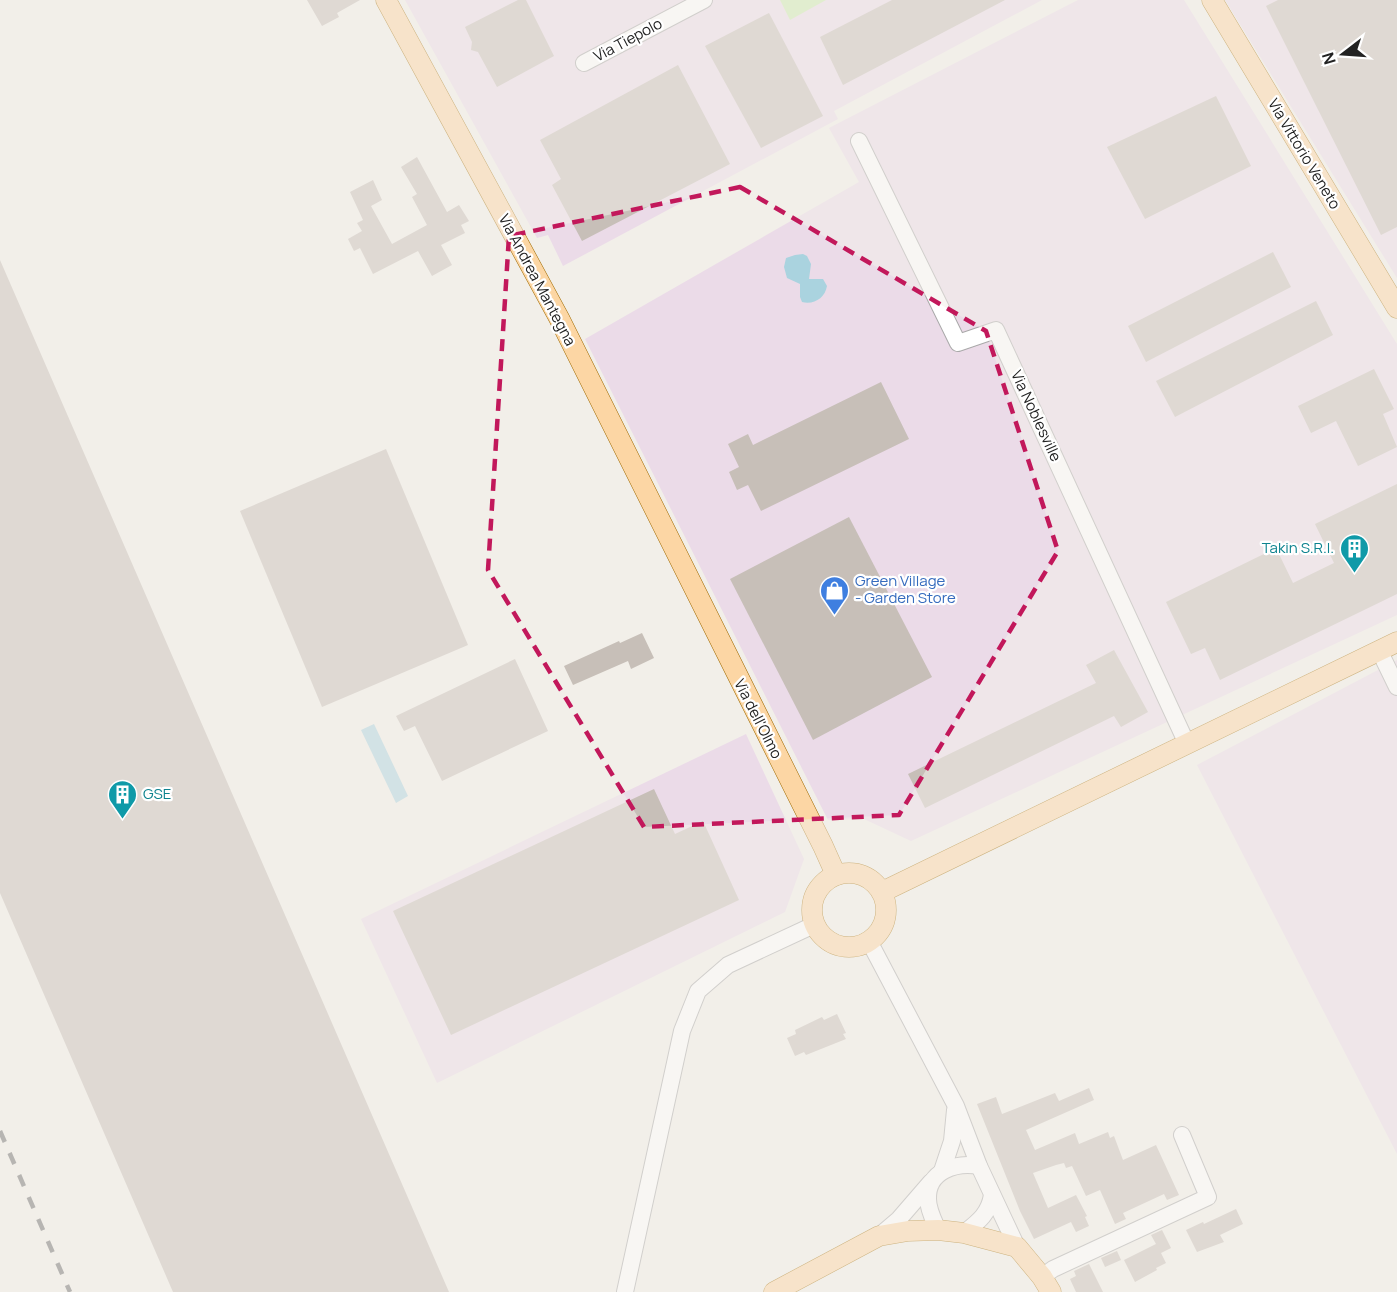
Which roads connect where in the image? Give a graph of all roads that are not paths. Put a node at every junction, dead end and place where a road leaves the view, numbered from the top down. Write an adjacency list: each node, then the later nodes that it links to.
1 (386, 0): 7 (main road, Via Andrea Mantegna)
2 (704, 0): 4 (street, Via Tiepolo)
3 (1212, 0): 6 (main road, Via Vittorio Veneto)
4 (585, 63)
5 (859, 141): 10 (street, Via Noblesville)
6 (1397, 308)
7 (680, 563): 11 (main road, Via dell'Olmo)
8 (1388, 646): 9 (street); 10 (main road)
9 (1397, 687)
10 (1187, 744): 12 (main road)
11 (836, 875): 12 (main road); 13 (main road)
12 (882, 892): 14 (main road)
13 (816, 924): 14 (main road); 25 (street)
14 (869, 941): 15 (street)
15 (956, 1106): 17 (street); 18 (street)
16 (1182, 1135): 24 (street)
17 (979, 1166): 18 (street); 19 (street)
18 (937, 1176): 20 (street); 22 (street)
19 (992, 1195): 21 (street); 23 (street)
20 (938, 1230): 21 (main road); 22 (main road)
21 (964, 1233): 23 (main road)
22 (879, 1236): 26 (main road)
23 (1017, 1247): 24 (main road)
24 (1046, 1284)
25 (626, 1292)
26 (774, 1292)

